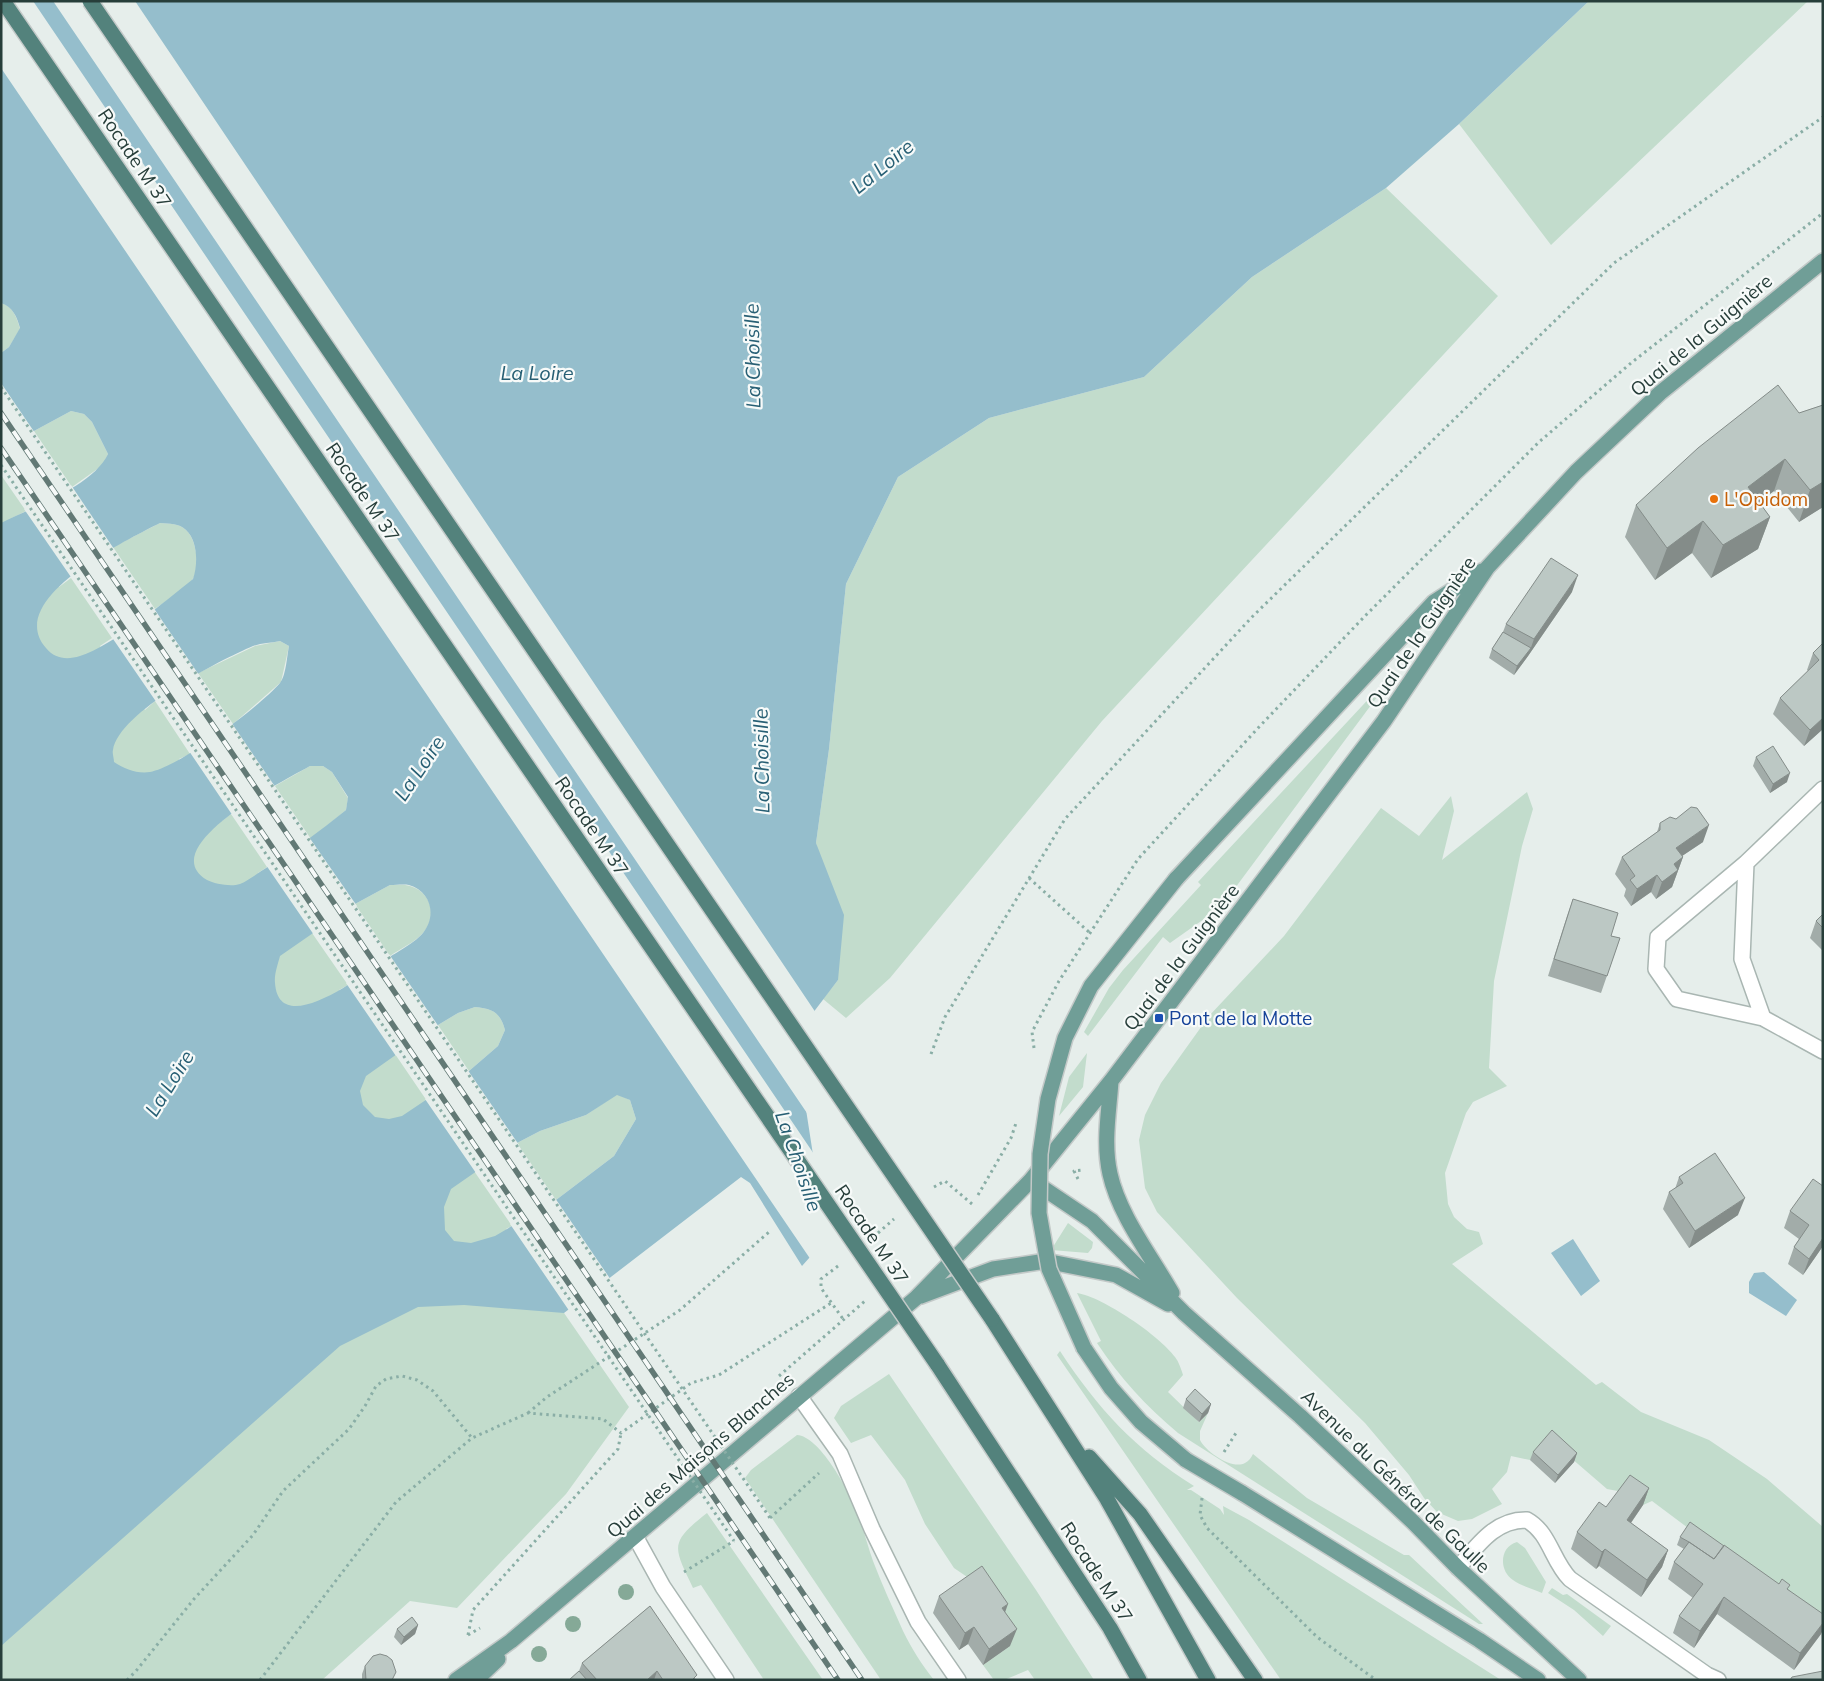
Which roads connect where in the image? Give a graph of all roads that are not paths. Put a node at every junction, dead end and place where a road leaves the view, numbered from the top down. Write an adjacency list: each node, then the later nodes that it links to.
1 (3, 1): 22 (highway, Rocade M 37, bridge)
2 (90, 1): 14 (highway, bridge)
3 (1823, 261): 4 (main road, Quai de la Guignière)
4 (1487, 568): 9 (main road, Quai de la Guignière); 25 (main road, bridge)
5 (1823, 789): 6 (street)
6 (1746, 863): 7 (street); 7 (street)
7 (1763, 1018): 8 (street)
8 (1823, 1051)
9 (1111, 1081): 10 (main road, Quai de la Guignière); 12 (main road)
10 (1031, 1180): 11 (main road, Quai de la Guignière); 12 (main road)
11 (916, 1298): 12 (main road); 13 (main road, Quai des Maisons Blanches)
12 (1184, 1313): 16 (main road, Avenue du Général de Gaulle)
13 (799, 1396): 15 (main road, Quai des Maisons Blanches); 21 (street)
14 (1058, 1422): 23 (highway); 24 (highway)
15 (635, 1536): 17 (main road, Quai des Maisons Blanches); 20 (street)
16 (1458, 1568): 26 (main road, Avenue du Général de Gaulle); 27 (street)
17 (510, 1642): 18 (main road, Quai des Maisons Blanches); 19 (main road, Quai des Maisons Blanches)
18 (456, 1680)
19 (476, 1680)
20 (726, 1680)
21 (958, 1680)
22 (1139, 1680)
23 (1208, 1680)
24 (1255, 1680)
25 (1538, 1680)
26 (1579, 1680)
27 (1718, 1680)

